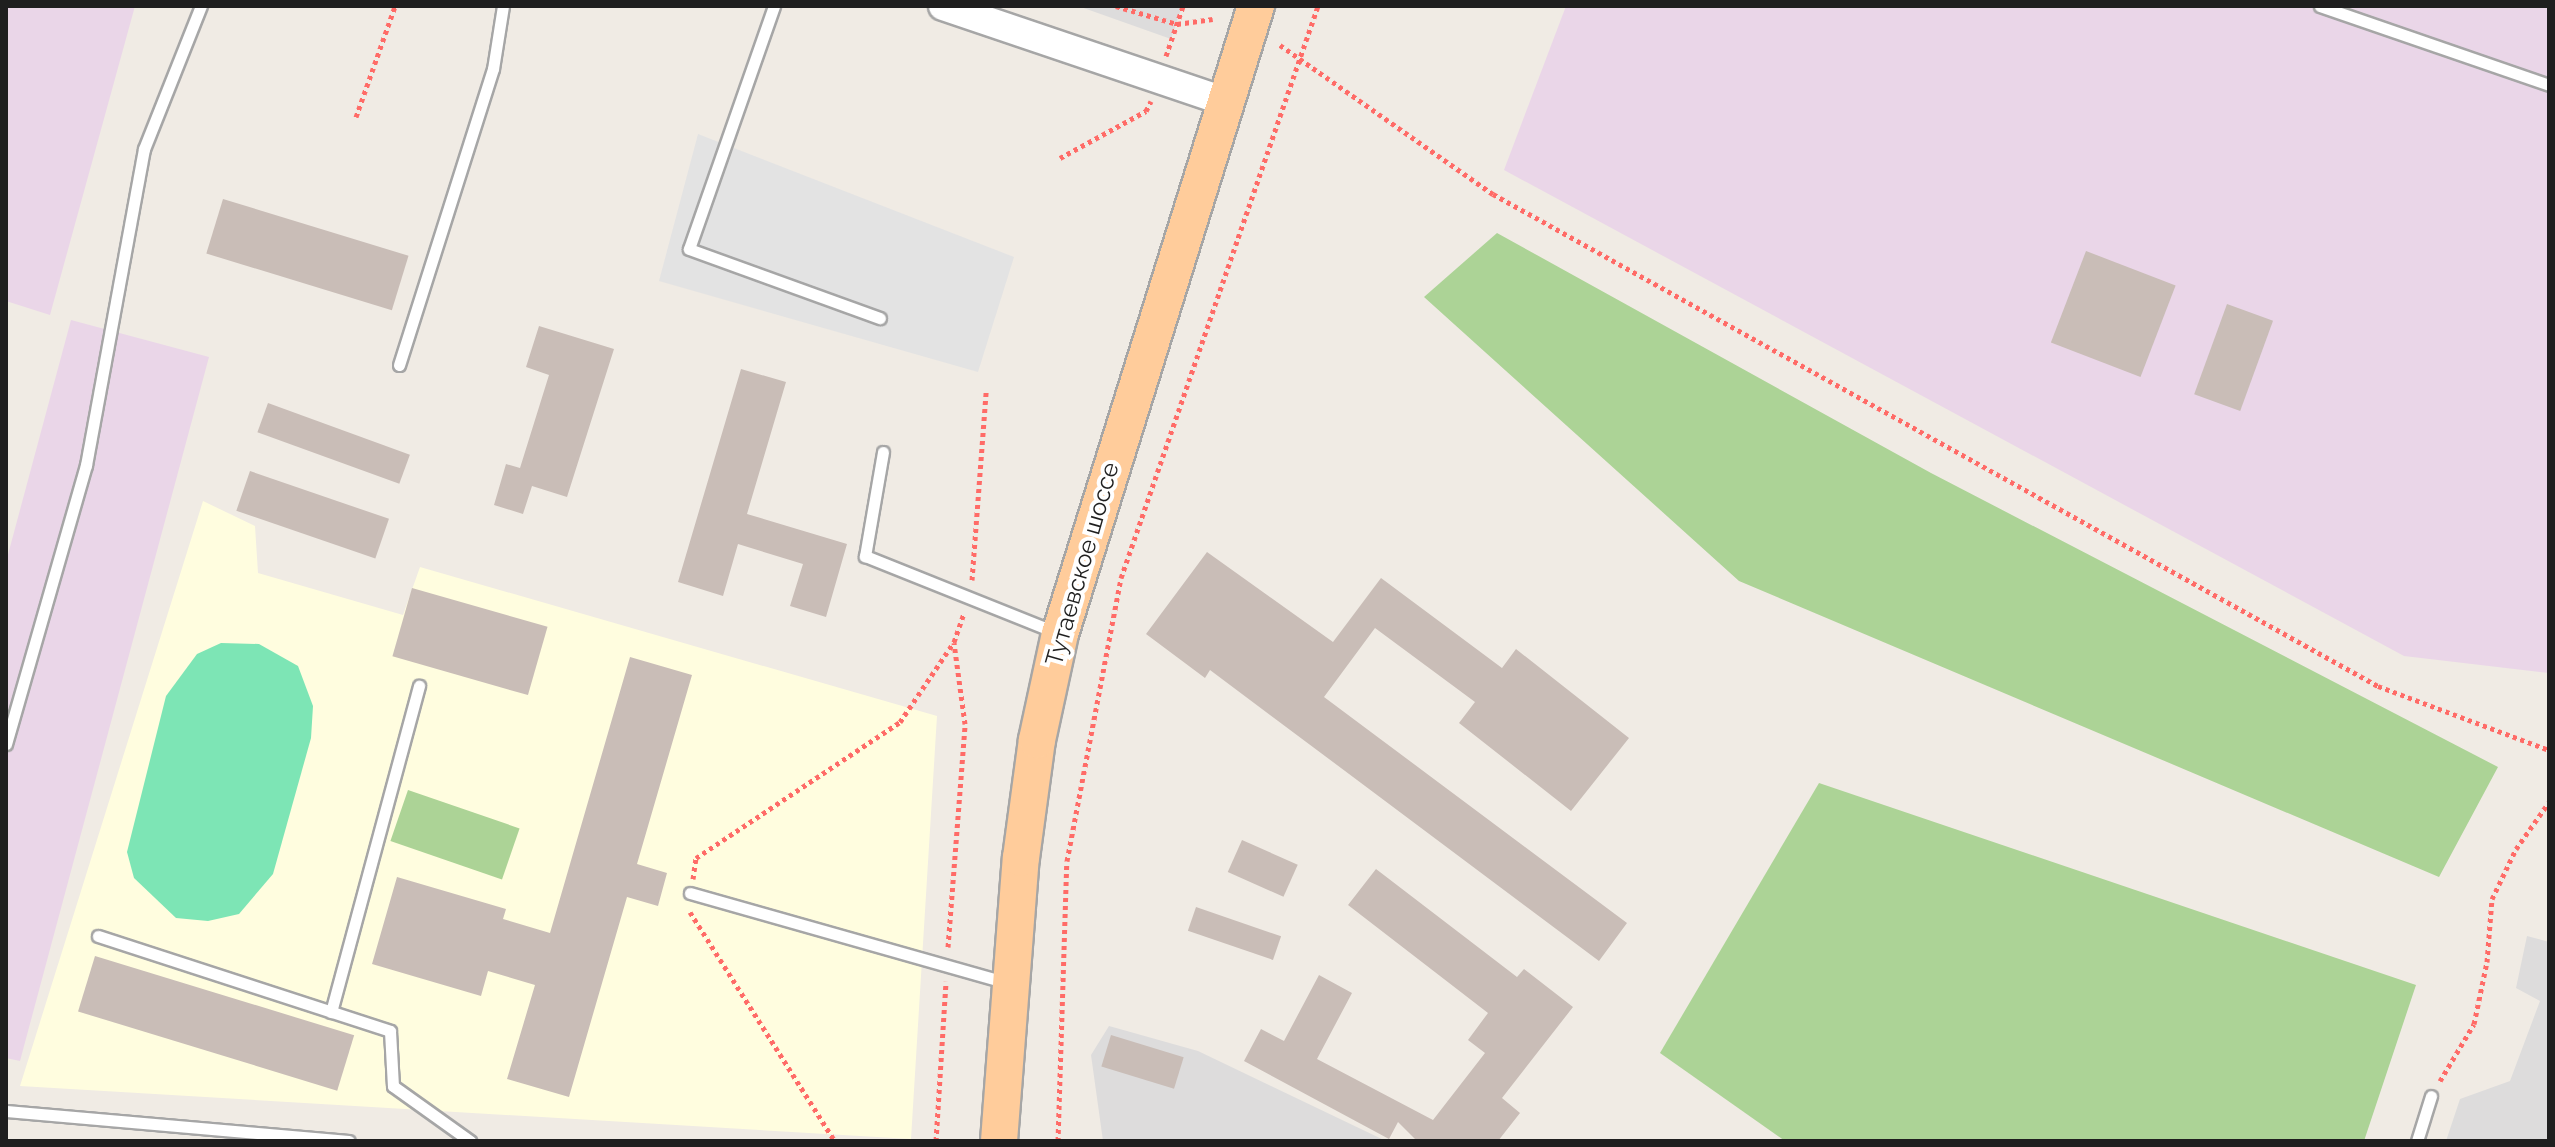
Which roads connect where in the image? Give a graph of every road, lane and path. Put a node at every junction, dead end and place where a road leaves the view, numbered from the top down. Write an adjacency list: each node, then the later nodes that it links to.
1 (201, 6): 29 (lane)
2 (395, 6): 19 (path)
3 (503, 6): 22 (lane)
4 (774, 6): 21 (lane)
5 (943, 6): 18 (street)
6 (1117, 6): 12 (path)
7 (1183, 6): 12 (path)
8 (1256, 6): 18 (main road, Тутаевское шоссе)
9 (1318, 6): 15 (path)
10 (2320, 6): 16 (lane)
11 (1213, 19): 12 (path)
12 (1177, 24): 14 (path)
13 (1280, 45): 15 (path)
14 (1165, 57)
15 (1300, 61): 30 (path); 44 (path)
16 (2549, 85)
17 (1154, 93): 20 (path)
18 (1226, 102): 26 (main road, Тутаевское шоссе)
19 (356, 117)
20 (1060, 158)
21 (880, 318)
22 (399, 365)
23 (986, 392): 25 (path)
24 (883, 452): 25 (lane)
25 (970, 598): 26 (lane); 27 (path)
26 (1060, 634): 35 (main road, Тутаевское шоссе)
27 (954, 642): 32 (path); 34 (path)
28 (419, 686): 36 (lane)
29 (6, 744)
30 (2549, 750)
31 (2549, 802): 37 (path)
32 (690, 893): 34 (lane); 41 (path)
33 (98, 936): 36 (lane)
34 (947, 966): 35 (lane); 42 (path)
35 (1009, 984): 43 (main road, Тутаевское шоссе)
36 (331, 1012): 40 (lane)
37 (2431, 1096): 45 (lane)
38 (6, 1111): 39 (lane)
39 (349, 1141)
40 (470, 1141)
41 (835, 1141)
42 (936, 1141)
43 (999, 1141)
44 (1058, 1141)
45 (2417, 1141)

